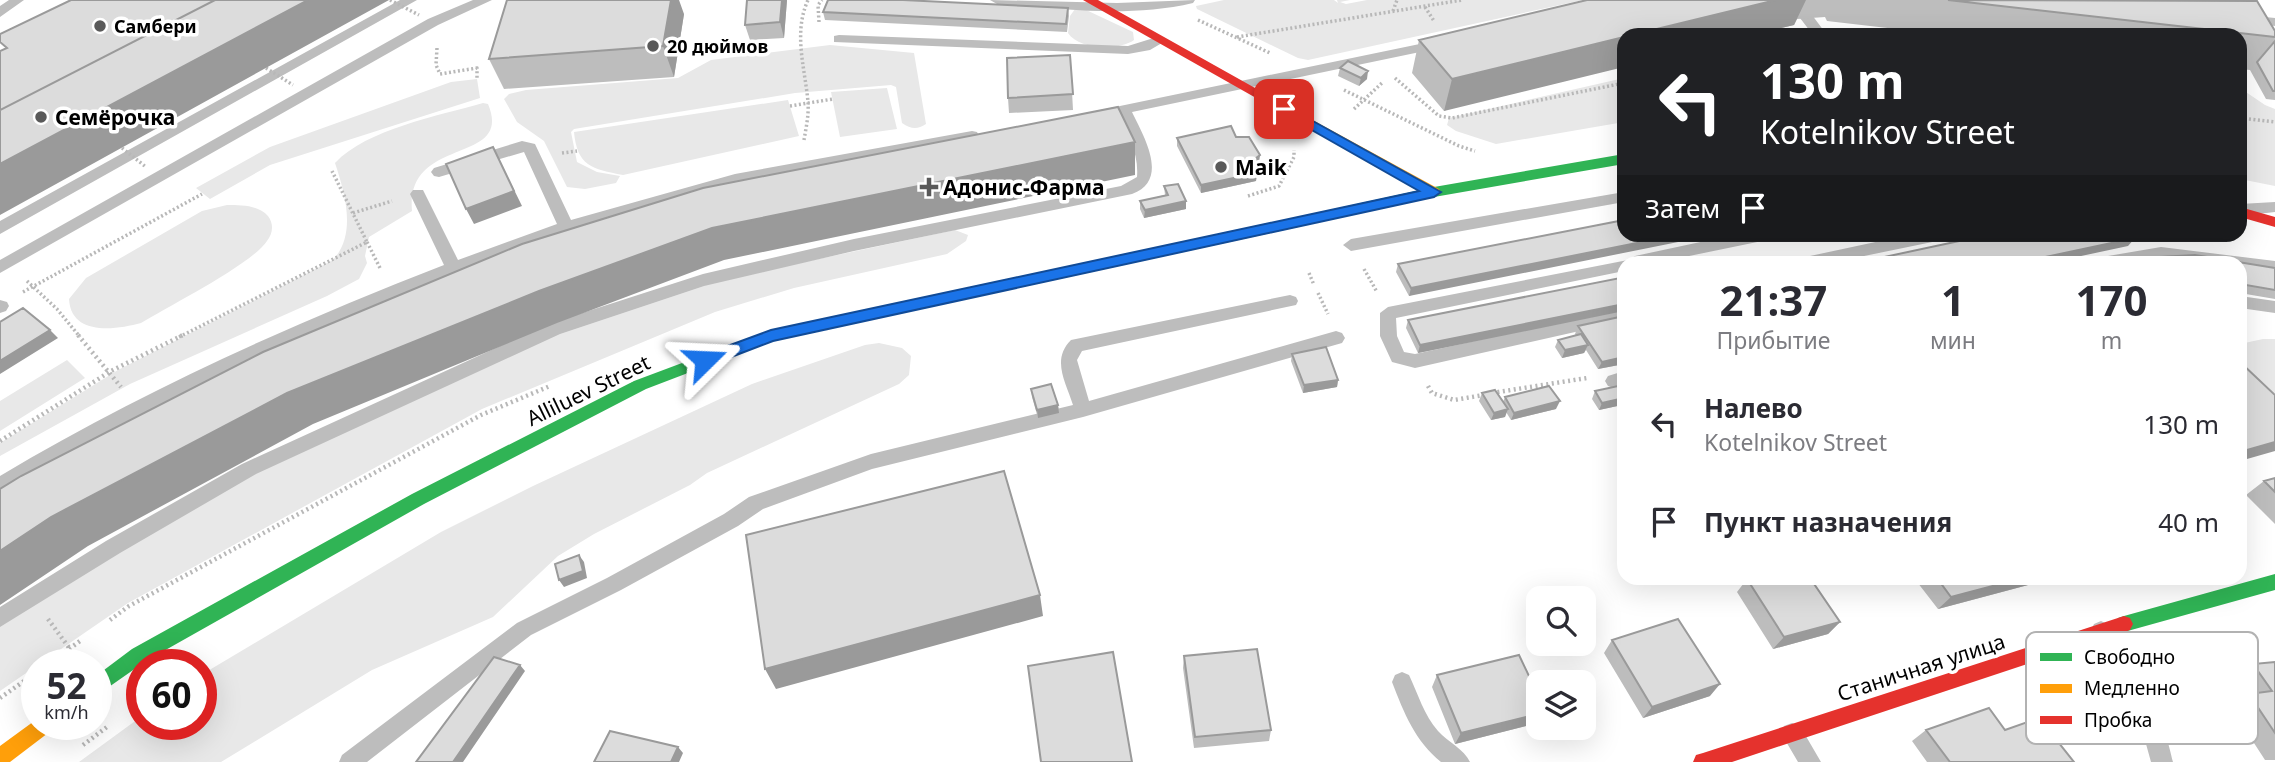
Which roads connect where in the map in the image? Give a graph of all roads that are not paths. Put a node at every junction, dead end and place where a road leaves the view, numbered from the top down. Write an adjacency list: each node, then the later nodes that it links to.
1 (17, 0): 7 (lane)
2 (410, 0): 29 (lane)
3 (485, 0): 40 (lane)
4 (997, 0): 6 (lane)
5 (1188, 0): 6 (lane)
6 (1093, 2): 13 (main road)
7 (0, 13)
8 (1807, 18): 11 (lane)
9 (2235, 18): 10 (lane)
10 (2275, 22)
11 (1815, 28)
12 (839, 39): 13 (lane)
13 (1160, 40): 15 (main road)
14 (1449, 42): 15 (lane)
15 (1241, 85): 16 (lane); 21 (main road)
16 (1124, 111): 17 (lane); 50 (lane)
17 (1083, 117)
18 (988, 134): 28 (lane)
19 (1617, 160): 21 (main road, Alliluev Street)
20 (439, 172): 28 (lane)
21 (1434, 192): 54 (main road, Alliluev Street)
22 (418, 194): 38 (lane)
23 (1617, 198): 32 (lane)
24 (2275, 207): 25 (lane)
25 (2247, 210)
26 (2247, 213): 27 (main road)
27 (2275, 222)
28 (566, 226): 38 (lane)
29 (0, 229)
30 (1729, 242): 33 (lane)
31 (1904, 242): 34 (lane)
32 (1351, 245)
33 (1663, 256)
34 (1838, 256)
35 (2143, 256): 36 (lane)
36 (2185, 256)
37 (2247, 264): 41 (lane)
38 (453, 266): 48 (lane)
39 (1617, 266): 45 (lane)
40 (0, 267)
41 (2275, 267)
42 (1290, 301): 47 (lane)
43 (2247, 303): 44 (lane)
44 (2275, 307)
45 (1617, 317)
46 (1336, 338): 47 (lane)
47 (1083, 410): 60 (lane)
48 (0, 485)
49 (2275, 582): 51 (main road, Станичная улица)
50 (0, 618)
51 (2101, 630): 52 (main road, Станичная улица)
52 (2095, 632)
53 (2026, 655): 56 (main road, Станичная улица)
54 (112, 675)
55 (1402, 682): 61 (lane)
56 (1792, 733): 62 (main road, Станичная улица); 63 (lane)
57 (24, 740): 59 (main road)
58 (2157, 744): 64 (lane)
59 (0, 758)
60 (350, 762)
61 (1459, 762)
62 (1703, 762)
63 (1811, 762)
64 (2162, 762)

